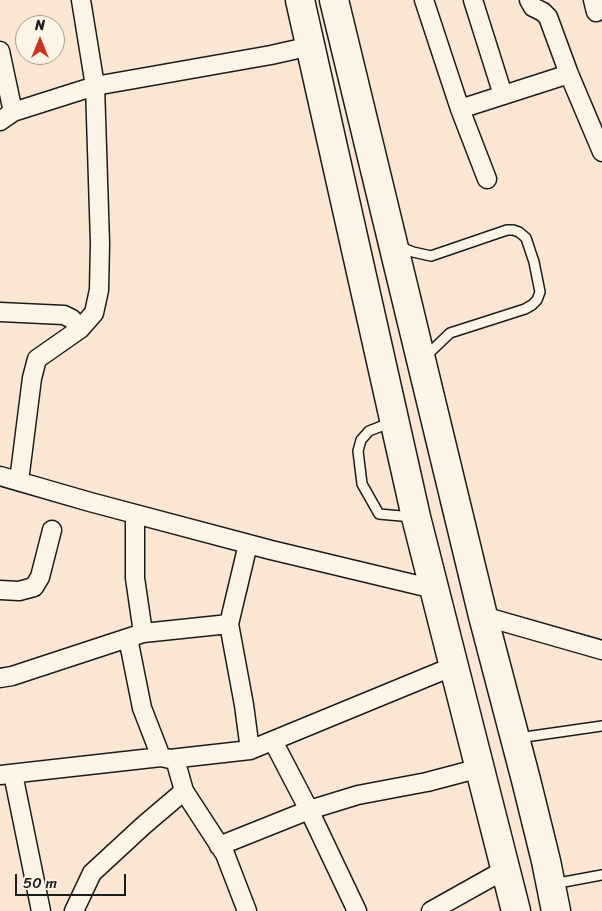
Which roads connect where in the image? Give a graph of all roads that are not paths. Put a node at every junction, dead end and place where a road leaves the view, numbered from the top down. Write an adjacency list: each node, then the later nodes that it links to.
1 (81, 0): 10 (street)
2 (300, 0): 7 (main road)
3 (334, 0): 16 (main road)
4 (424, 0): 12 (street)
5 (473, 0): 11 (street)
6 (529, 0): 9 (street)
7 (310, 46): 10 (street); 17 (main road)
8 (1, 59): 13 (street)
9 (569, 74): 11 (street); 14 (street)
10 (95, 86): 13 (street); 20 (street)
11 (503, 95): 12 (street)
12 (460, 109): 15 (street)
13 (6, 116)
14 (602, 150)
15 (487, 179)
16 (385, 209): 17 (main road); 18 (main road)
17 (349, 218): 22 (main road)
18 (393, 244): 21 (main road); 21 (lane)
19 (0, 312): 20 (street)
20 (80, 329): 24 (street)
21 (421, 361): 31 (main road)
22 (394, 421): 26 (main road); 26 (lane)
23 (0, 476): 24 (street)
24 (19, 481): 25 (street)
25 (135, 514): 28 (street); 33 (street)
26 (416, 517): 29 (main road)
27 (52, 530): 30 (street)
28 (248, 544): 29 (street); 32 (street)
29 (434, 589): 35 (main road)
30 (0, 590)
31 (483, 616): 34 (street); 38 (main road)
32 (229, 624): 33 (street); 40 (street)
33 (136, 636): 36 (street); 41 (street)
34 (602, 650)
35 (454, 666): 39 (street); 42 (main road)
36 (0, 678)
37 (602, 726): 38 (lane)
38 (515, 739): 49 (main road)
39 (273, 741): 40 (street); 45 (street)
40 (250, 750): 41 (street)
41 (168, 758): 43 (street); 44 (street)
42 (480, 768): 45 (street); 47 (main road)
43 (6, 775): 50 (street)
44 (184, 790): 46 (street); 51 (street)
45 (309, 810): 46 (street); 53 (street)
46 (219, 846): 52 (street)
47 (506, 869): 54 (street); 55 (main road)
48 (602, 875): 49 (lane)
49 (550, 885): 56 (main road)
50 (41, 911)
51 (74, 911)
52 (247, 911)
53 (357, 911)
54 (431, 911)
55 (516, 911)
56 (556, 911)

